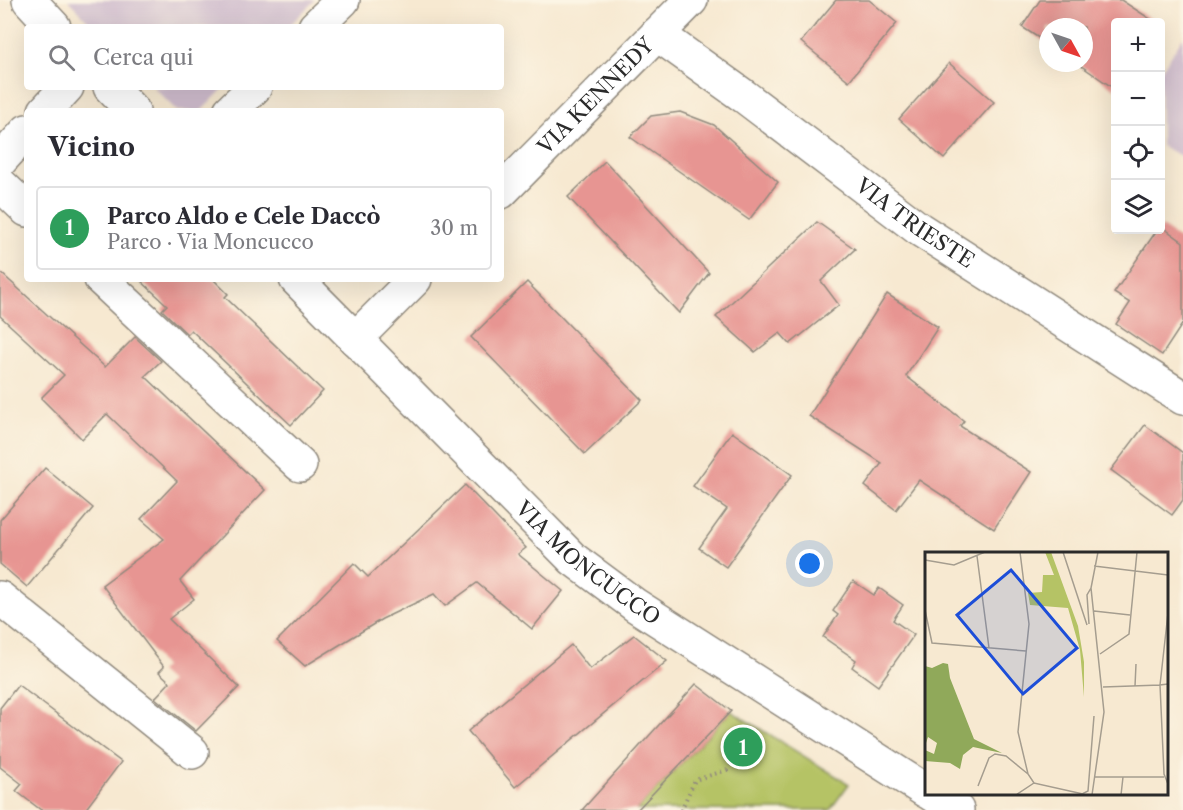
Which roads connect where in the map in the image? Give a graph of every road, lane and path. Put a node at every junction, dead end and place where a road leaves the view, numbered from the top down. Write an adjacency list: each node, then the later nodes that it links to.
1 (29, 0): 4 (street)
2 (343, 0): 5 (street)
3 (691, 0): 6 (street, VIA KENNEDY)
4 (51, 24)
5 (318, 24)
6 (657, 34): 16 (street, VIA KENNEDY); 22 (street, VIA TRIESTE)
7 (64, 90): 10 (street)
8 (113, 90): 11 (street)
9 (252, 90): 12 (street)
10 (48, 108)
11 (130, 108)
12 (233, 108)
13 (24, 134): 14 (street)
14 (0, 161)
15 (0, 184): 17 (street)
16 (504, 189)
17 (24, 207)
18 (104, 282): 23 (street)
19 (299, 282): 21 (street, VIA MONCUCCO)
20 (412, 282): 21 (street)
21 (355, 339): 25 (street, VIA MONCUCCO)
22 (1183, 398)
23 (300, 465)
24 (0, 598): 26 (street)
25 (777, 696): 27 (street, VIA MONCUCCO); 29 (path)
26 (192, 752)
27 (925, 790)
28 (933, 795): 30 (street)
29 (681, 810)
30 (957, 810)

